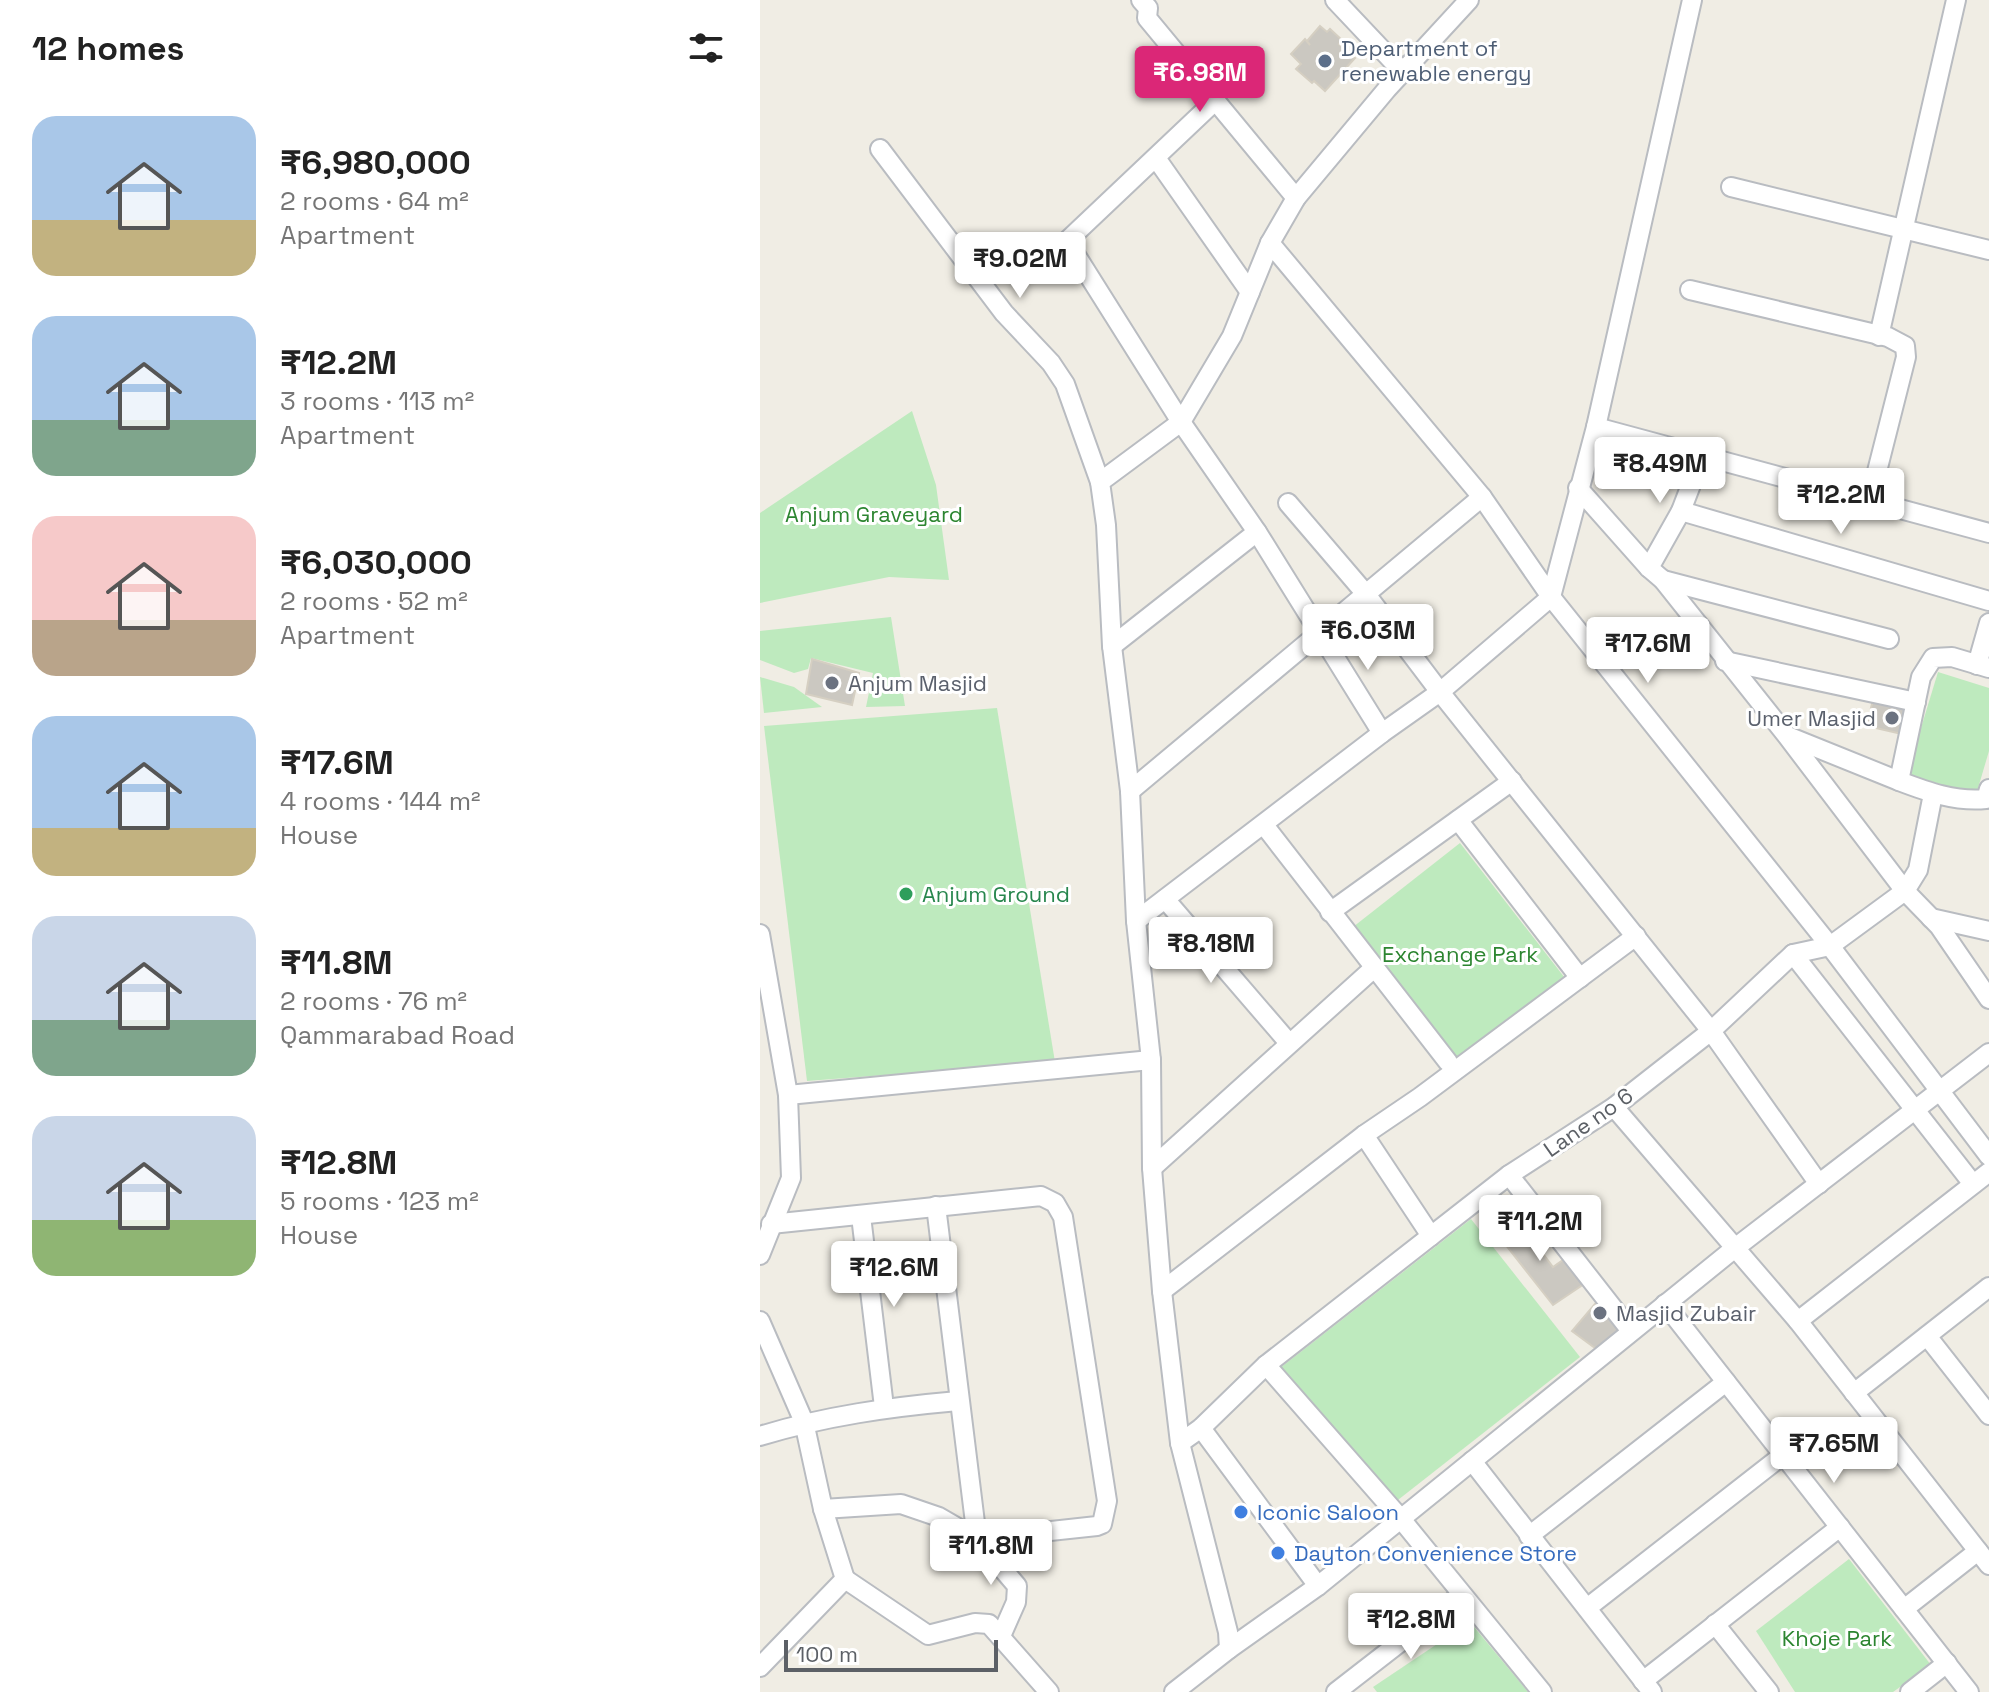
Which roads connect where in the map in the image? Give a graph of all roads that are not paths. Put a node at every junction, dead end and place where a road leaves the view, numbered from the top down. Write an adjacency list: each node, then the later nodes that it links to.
1 (1141, 0): 7 (street)
2 (1335, 0): 6 (street)
3 (1469, 0): 6 (street)
4 (1692, 0): 19 (street)
5 (1956, 0): 12 (street)
6 (1403, 72): 11 (street)
7 (1216, 100): 9 (street); 11 (street)
8 (880, 149): 21 (street)
9 (1156, 158): 16 (street); 18 (street)
10 (1731, 187): 12 (street)
11 (1296, 198): 13 (street)
12 (1901, 230): 14 (street); 17 (street)
13 (1270, 243): 16 (street); 23 (street)
14 (1989, 250)
15 (1690, 290): 17 (street)
16 (1250, 292): 18 (street)
17 (1879, 336): 24 (street)
18 (1181, 422): 21 (street); 27 (street)
19 (1596, 427): 20 (street); 22 (street)
20 (1702, 456): 24 (street); 26 (street)
21 (1100, 482): 36 (street)
22 (1578, 488): 29 (street); 31 (street)
23 (1482, 497): 30 (street); 31 (street)
24 (1870, 499): 28 (street)
25 (1288, 503): 30 (street)
26 (1681, 511): 29 (street); 32 (street)
27 (1257, 532): 34 (street); 36 (street)
28 (1989, 533)
29 (1656, 574): 35 (street); 37 (street)
30 (1365, 593): 34 (street); 39 (street)
31 (1551, 597): 39 (street); 59 (street)
32 (1989, 601)
33 (1989, 623): 38 (street)
34 (1319, 635): 41 (street); 45 (street)
35 (1889, 639)
36 (1112, 646): 45 (street)
37 (1725, 661): 40 (street); 42 (street)
38 (1983, 667): 40 (street)
39 (1440, 692): 41 (street); 43 (street)
40 (1916, 702): 44 (street)
41 (1382, 733): 49 (street)
42 (1787, 736): 44 (street); 50 (street)
43 (1512, 781): 48 (street); 57 (street)
44 (1899, 781): 46 (street)
45 (1130, 791): 53 (street)
46 (1933, 794): 47 (street); 50 (street)
47 (1988, 796)
48 (1458, 820): 52 (street); 63 (street)
49 (1264, 825): 51 (street); 52 (street)
50 (1905, 891): 54 (street); 59 (street)
51 (1165, 899): 53 (street); 67 (street)
52 (1330, 912): 62 (street)
53 (1136, 921): 69 (street)
54 (1935, 922): 55 (street); 58 (street); 64 (street)
55 (1989, 931)
56 (760, 934): 60 (street)
57 (1636, 936): 63 (street); 66 (street)
58 (1989, 941)
59 (1830, 946): 61 (street); 71 (street)
60 (762, 953): 65 (street)
61 (1793, 954): 66 (street, Lane no 6); 74 (street)
62 (1374, 968): 67 (street); 70 (street)
63 (1580, 978): 75 (street)
64 (1989, 999)
65 (768, 1029): 72 (street)
66 (1711, 1031): 73 (street, Lane no 6); 80 (street)
67 (1289, 1043): 77 (street)
68 (1989, 1053): 71 (street)
69 (1151, 1060): 72 (street); 77 (street)
70 (1448, 1062)
71 (1939, 1090): 74 (street); 76 (street)
72 (788, 1095): 84 (street)
73 (1614, 1107): 79 (street, Lane no 6); 86 (street)
74 (1915, 1109): 80 (street); 81 (street)
75 (1364, 1135): 85 (street); 89 (street)
76 (1989, 1156)
77 (1152, 1168): 89 (street)
78 (1989, 1172): 81 (street)
79 (1509, 1175): 85 (street, Lane no 6); 93 (street)
80 (1819, 1184): 86 (street)
81 (1973, 1184): 92 (street)
82 (936, 1206): 83 (street); 98 (street); 111 (street)
83 (861, 1216): 84 (street); 99 (street)
84 (771, 1224): 87 (street)
85 (1431, 1236): 95 (street, Lane no 6)
86 (1735, 1248): 90 (street); 92 (street)
87 (760, 1255)
88 (1989, 1287): 94 (street)
89 (1162, 1291): 104 (street)
90 (1665, 1304): 93 (street); 96 (street)
91 (760, 1321): 101 (street)
92 (1798, 1321): 97 (street)
93 (1631, 1331): 106 (street)
94 (1927, 1336): 97 (street); 100 (street)
95 (1266, 1365): 102 (street, Lane no 6); 108 (street)
96 (1726, 1382): 105 (street); 110 (street)
97 (1854, 1393): 112 (street)
98 (958, 1401): 99 (street); 111 (street)
99 (884, 1407): 101 (street)
100 (1987, 1409)
101 (804, 1422): 103 (street); 107 (street)
102 (1201, 1428): 104 (street, Lane no 6); 114 (street)
103 (760, 1436)
104 (1180, 1443): 120 (street)
105 (1783, 1455): 109 (street); 116 (street)
106 (1472, 1461): 108 (street); 110 (street)
107 (823, 1509): 111 (street); 113 (street)
108 (1401, 1519): 114 (street); 115 (street)
109 (1840, 1527): 117 (street); 118 (street)
110 (1529, 1536): 116 (street)
111 (977, 1539): 119 (street)
112 (1984, 1558): 117 (street)
113 (845, 1579): 119 (street); 122 (street)
114 (1318, 1586): 120 (street)
115 (1461, 1595): 123 (street); 128 (street)
116 (1587, 1608): 124 (street)
117 (1904, 1609): 121 (street)
118 (1715, 1624): 124 (street); 129 (street)
119 (1001, 1636): 125 (street)
120 (1229, 1649): 126 (street)
121 (1947, 1663): 130 (street); 131 (street)
122 (760, 1667)
123 (1358, 1686): 127 (street)
124 (1648, 1686)
125 (1049, 1692)
126 (1174, 1692)
127 (1336, 1692)
128 (1542, 1692)
129 (1769, 1692)
130 (1910, 1692)
131 (1969, 1692)

